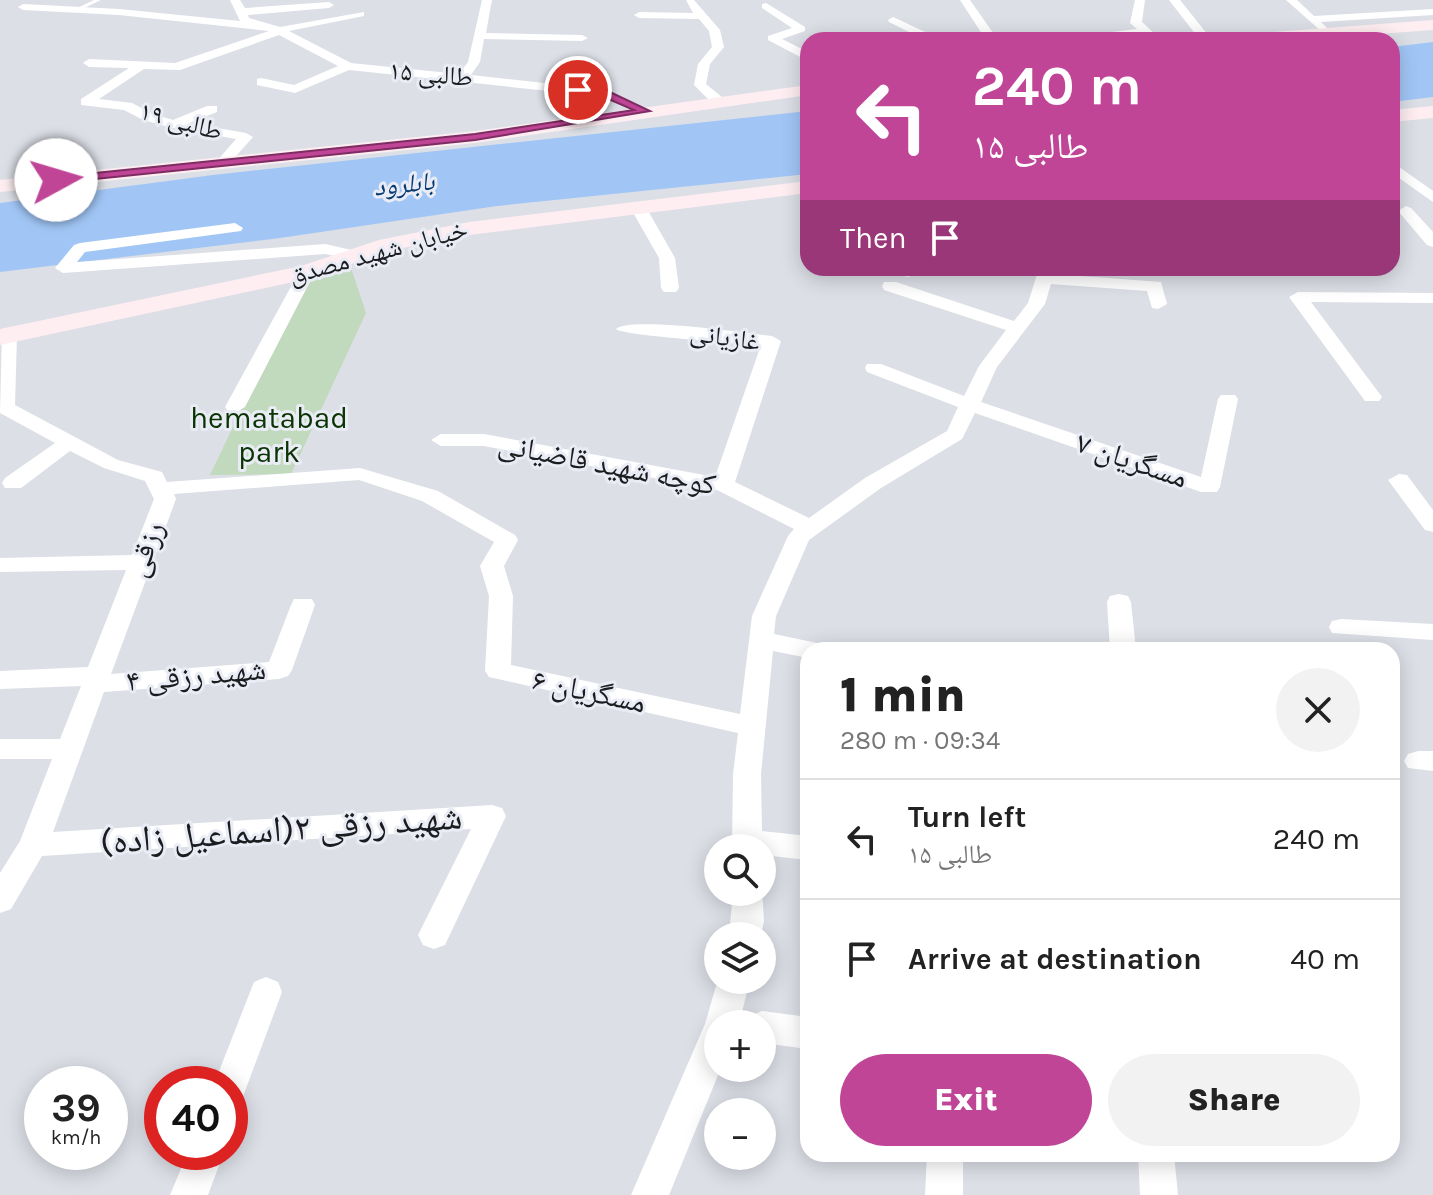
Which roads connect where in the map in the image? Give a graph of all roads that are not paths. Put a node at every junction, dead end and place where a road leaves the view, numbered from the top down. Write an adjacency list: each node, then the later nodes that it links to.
1 (98, 0): 13 (lane)
2 (487, 0): 3 (street); 33 (street)
3 (497, 0)
4 (965, 0): 28 (street)
5 (1140, 0): 29 (street)
6 (1174, 0): 30 (street)
7 (1291, 0): 18 (street)
8 (690, 2): 17 (street)
9 (330, 5): 10 (street)
10 (237, 6): 20 (street, طالبی ۱۵)
11 (766, 6): 35 (street)
12 (23, 7): 13 (street)
13 (76, 10): 20 (street)
14 (1433, 12): 18 (street)
15 (360, 14): 25 (street)
16 (639, 15): 17 (street)
17 (701, 16): 26 (street)
18 (1312, 19): 31 (street)
19 (893, 20): 27 (street)
20 (258, 24): 25 (street, طالبی ۱۵)
21 (1433, 25): 32 (street)
22 (659, 27): 23 (street)
23 (686, 29)
24 (700, 29): 26 (street)
25 (279, 30): 37 (street); 38 (street, طالبی ۱۵)
26 (714, 30): 42 (street)
27 (918, 32)
28 (987, 32)
29 (1143, 32)
30 (1200, 32)
31 (1325, 32)
32 (1339, 32)
33 (479, 36): 34 (street); 39 (street)
34 (582, 38)
35 (800, 53)
36 (89, 63): 37 (street)
37 (142, 65): 47 (street, طالبی ۱۹)
38 (348, 66): 39 (street, طالبی ۱۵); 40 (street)
39 (464, 76): 44 (street, طالبی ۱۵)
40 (261, 82)
41 (800, 91): 42 (street)
42 (718, 101): 44 (street)
43 (212, 109): 47 (street)
44 (645, 111): 48 (street)
45 (1433, 112): 46 (street)
46 (1400, 115)
47 (174, 124): 48 (street, طالبی ۱۹)
48 (224, 161): 50 (street)
49 (1400, 172): 52 (street)
50 (0, 186)
51 (800, 188): 53 (street, خیابان شهید مصدق)
52 (1433, 198)
53 (639, 209): 59 (street, خیابان شهید مصدق); 64 (street)
54 (1400, 210): 56 (street)
55 (1400, 211): 58 (street)
56 (1433, 211)
57 (235, 228): 59 (street)
58 (1433, 242)
59 (350, 254): 60 (street, خیابان شهید مصدق)
60 (307, 272): 69 (street, خیابان شهید مصدق); 74 (street)
61 (1045, 276): 67 (street)
62 (1071, 276): 66 (street)
63 (890, 286): 67 (street)
64 (670, 288)
65 (1430, 301): 71 (street)
66 (1158, 304)
67 (1018, 328): 73 (street)
68 (625, 329): 79 (street, غازیانی)
69 (4, 336): 76 (street, رزقی)
70 (874, 368): 73 (street)
71 (1372, 397)
72 (1228, 399): 73 (street, مسگریان ۷)
73 (970, 405): 82 (street)
74 (235, 407)
75 (441, 440): 79 (street, کوچه شهید قاضیانی)
76 (69, 442): 78 (street); 80 (street, رزقی)
77 (1399, 480): 81 (street)
78 (13, 483)
79 (723, 485): 82 (street, کوچه شهید قاضیانی)
80 (160, 489): 83 (street, رزقی); 94 (street, مسگریان ۶)
81 (1433, 525)
82 (811, 528): 89 (street)
83 (141, 562): 84 (street); 93 (street, رزقی)
84 (0, 565)
85 (1119, 602): 90 (street)
86 (303, 605): 93 (street, شهید رزقی ۴)
87 (1341, 627): 88 (street)
88 (1433, 632)
89 (761, 640): 91 (street); 94 (street)
90 (1122, 642)
91 (800, 648)
92 (0, 680): 93 (street)
93 (96, 680): 96 (street, رزقی)
94 (752, 726): 97 (street)
95 (0, 749): 96 (street)
96 (69, 749): 98 (street, رزقی)
97 (747, 834)
98 (33, 845): 101 (street, رزقی); 102 (street, شهید رزقی ۲(اسماعیل زاده))
99 (776, 846): 100 (street)
100 (800, 848)
101 (0, 900)
102 (434, 935)
103 (266, 992): 106 (street)
104 (776, 1029): 105 (street)
105 (800, 1032)
106 (238, 1066)
107 (704, 1076): 112 (street)
108 (945, 1162): 113 (street)
109 (1157, 1162): 114 (street)
110 (199, 1170): 111 (street)
111 (189, 1195)
112 (650, 1195)
113 (944, 1195)
114 (1159, 1195)

